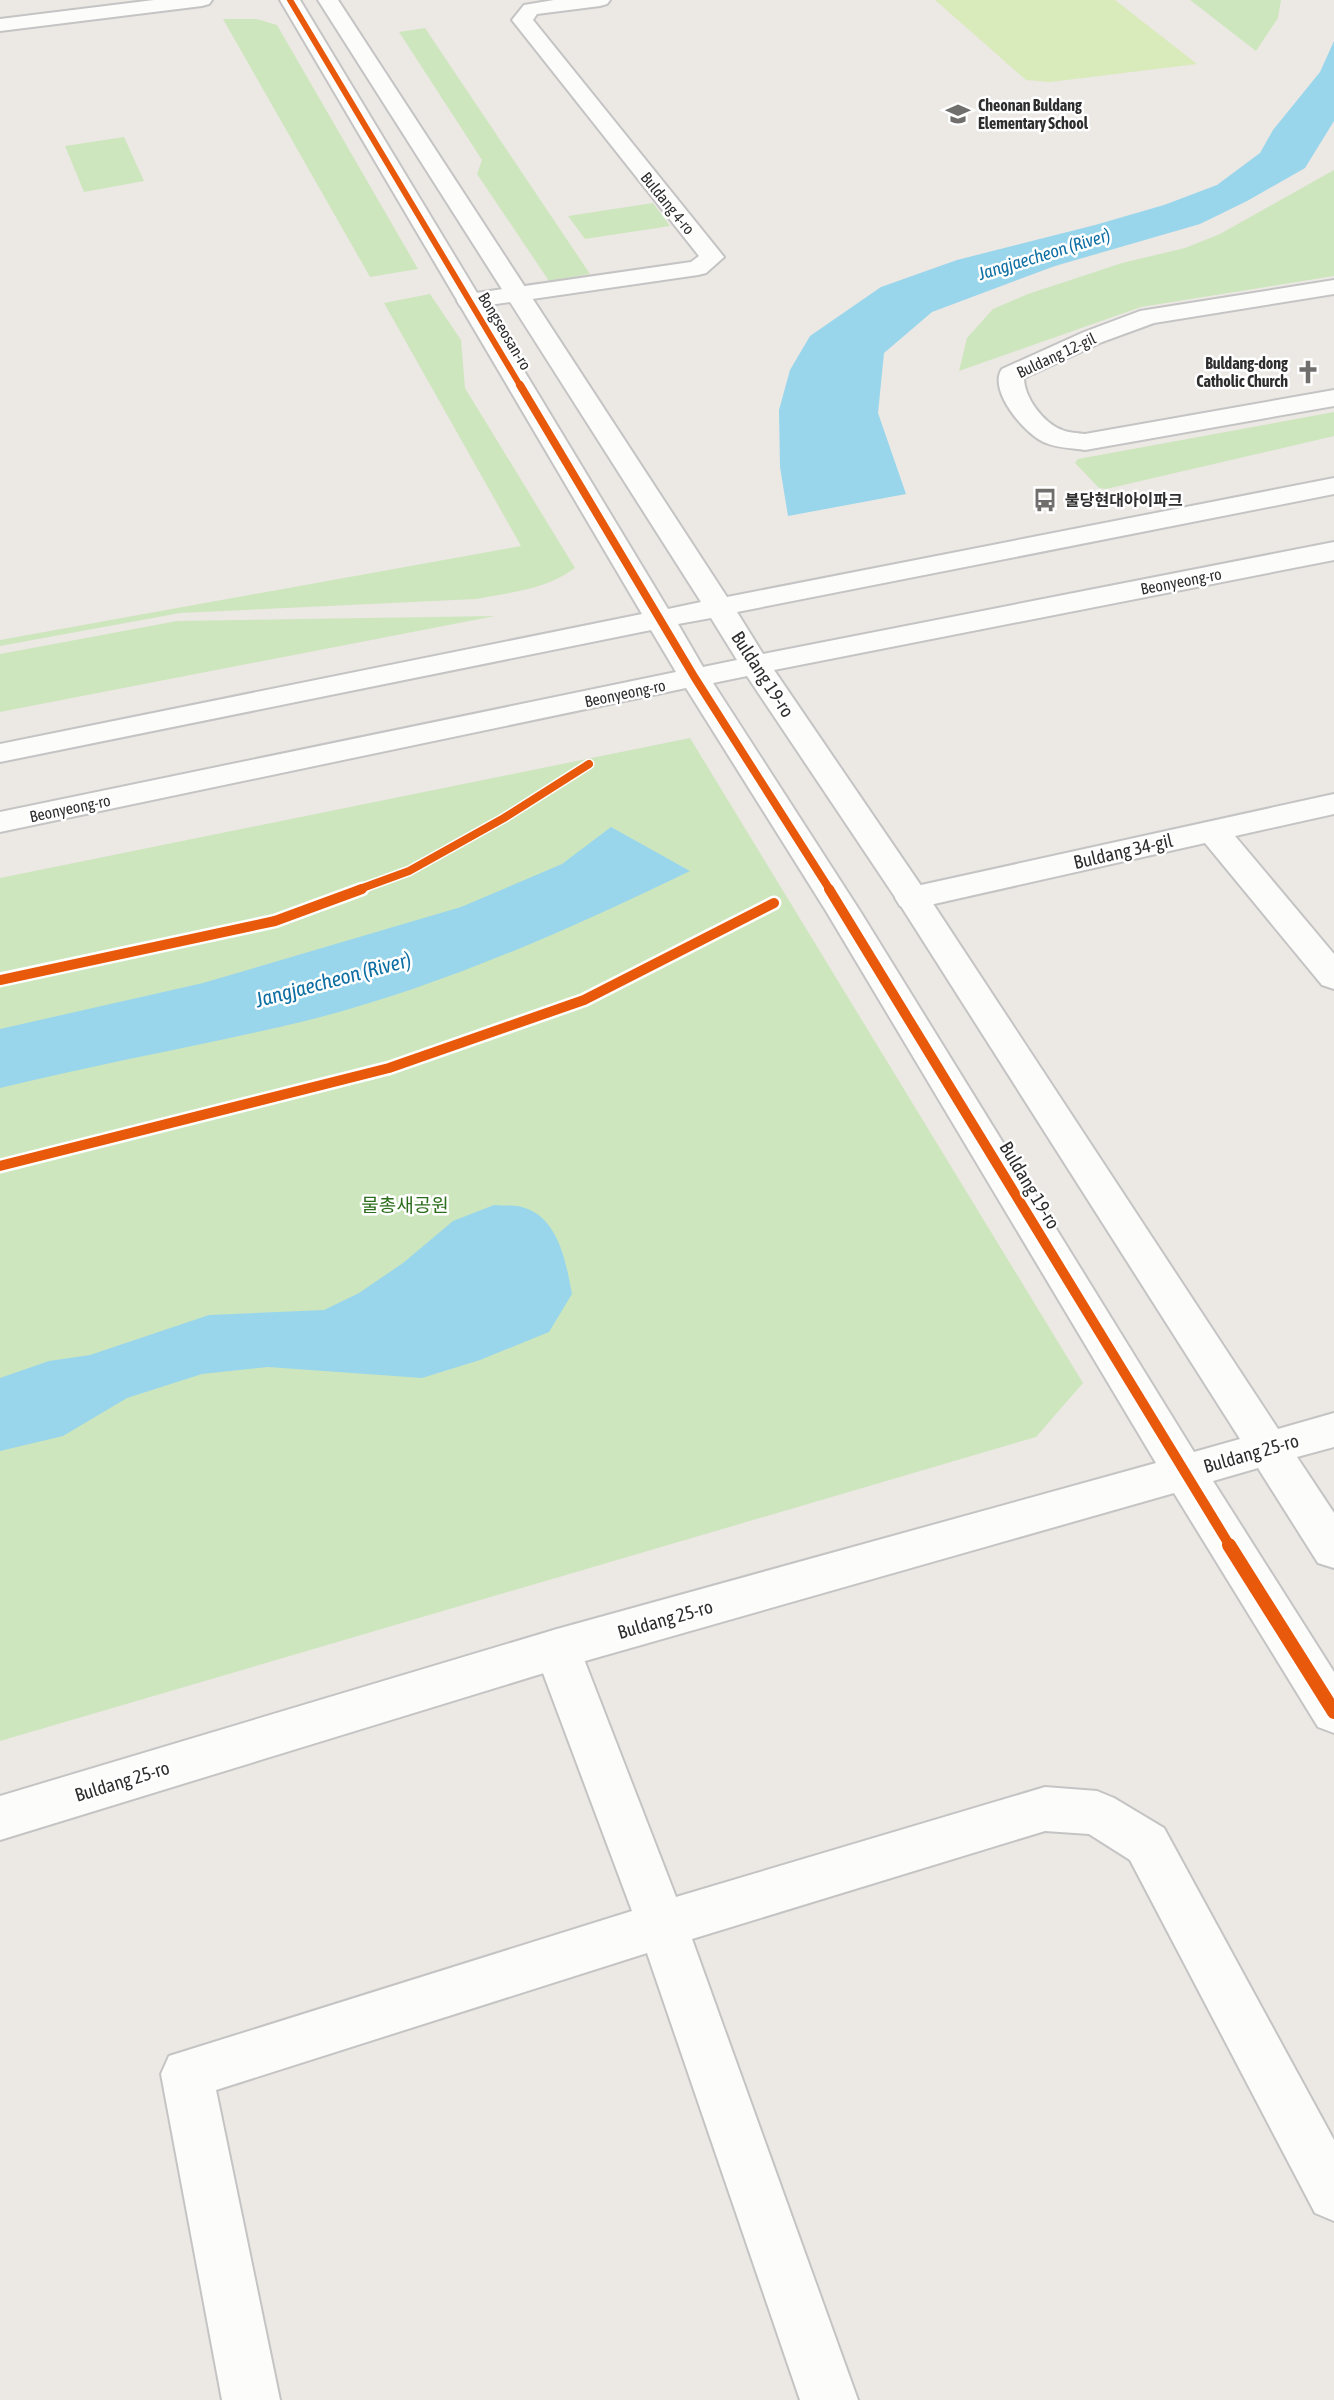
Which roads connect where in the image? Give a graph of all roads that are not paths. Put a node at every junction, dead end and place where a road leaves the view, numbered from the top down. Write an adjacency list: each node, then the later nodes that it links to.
1 (202, 0): 5 (street)
2 (290, 0): 8 (street, Bongseosan-ro)
3 (328, 0): 7 (street, Bongseosan-ro)
4 (600, 0): 7 (street, Buldang 4-ro)
5 (0, 25)
6 (1334, 287): 9 (street, Buldang 12-gil)
7 (518, 294): 8 (street, Buldang 4-ro); 12 (street, Bongseosan-ro)
8 (469, 301): 13 (street, Bongseosan-ro)
9 (1334, 398)
10 (1334, 486): 12 (street)
11 (1334, 551): 14 (street, Beonyeong-ro)
12 (720, 607): 13 (street); 14 (street, Buldang 19-ro)
13 (661, 620): 15 (street, Bongseosan-ro); 16 (street)
14 (755, 665): 15 (street, Beonyeong-ro); 20 (street, Buldang 19-ro)
15 (695, 678): 18 (street, Beonyeong-ro); 24 (street, Buldang 19-ro)
16 (0, 752)
17 (1334, 804): 19 (street, Buldang 34-gil)
18 (0, 822)
19 (1213, 831): 20 (street, Buldang 34-gil); 21 (street)
20 (912, 898): 23 (street, Buldang 19-ro)
21 (1334, 977)
22 (1334, 1430): 23 (street, Buldang 25-ro)
23 (1269, 1448): 24 (street, Buldang 25-ro); 25 (street, Buldang 19-ro)
24 (1184, 1472): 26 (street, Buldang 25-ro); 27 (street, Buldang 19-ro)
25 (1334, 1550)
26 (557, 1649): 28 (street, Buldang 25-ro); 29 (street)
27 (1334, 1712)
28 (0, 1818)
29 (662, 1925): 30 (street); 31 (street); 32 (street)
30 (1334, 2193)
31 (251, 2400)
32 (829, 2400)

